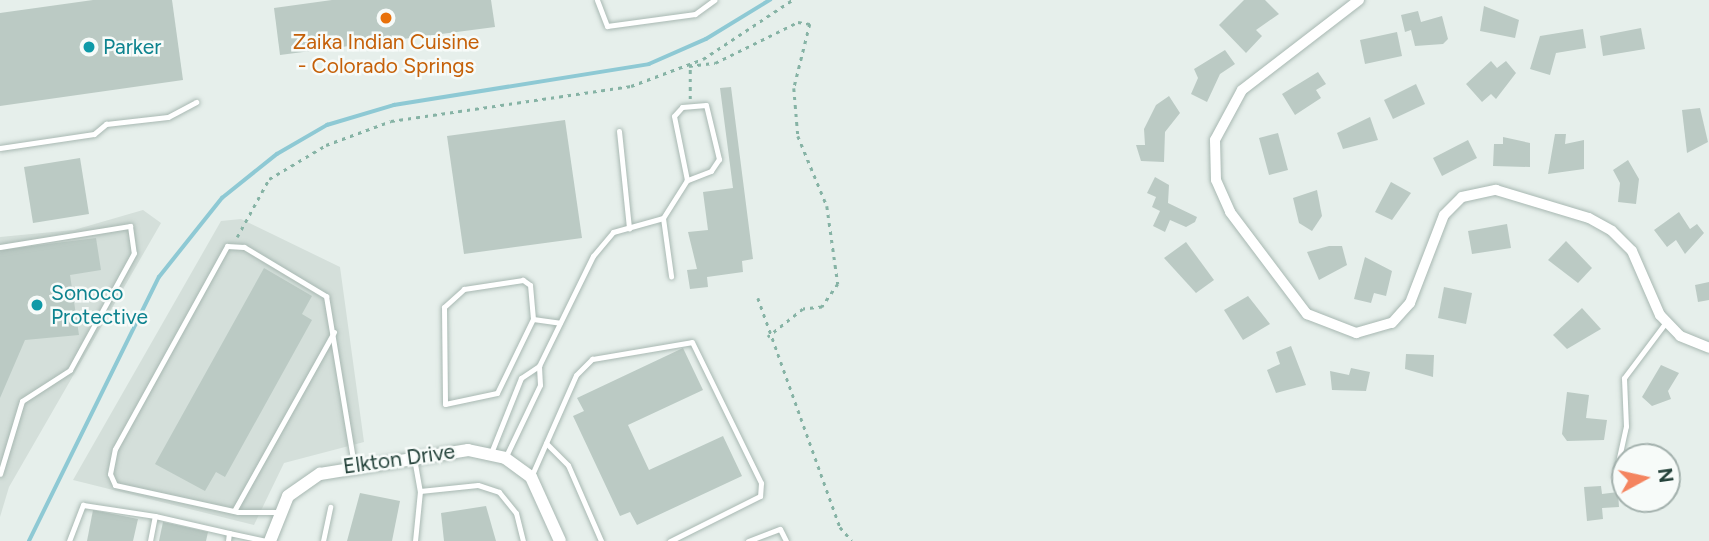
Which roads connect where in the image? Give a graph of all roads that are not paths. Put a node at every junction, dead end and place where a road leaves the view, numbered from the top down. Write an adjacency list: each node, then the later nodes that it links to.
1 (597, 0): 2 (lane)
2 (714, 0)
3 (1359, 0): 13 (street)
4 (196, 102): 6 (lane)
5 (619, 131): 9 (lane)
6 (0, 148)
7 (687, 180): 7 (lane); 8 (lane)
8 (663, 218): 9 (lane); 11 (lane)
9 (629, 228): 14 (lane)
10 (0, 247): 24 (lane)
11 (671, 276)
12 (534, 319): 12 (lane); 14 (lane)
13 (1666, 322): 16 (street); 19 (lane)
14 (560, 323): 17 (lane)
15 (334, 332): 23 (lane); 28 (lane); 28 (lane)
16 (1709, 348)
17 (539, 366): 20 (lane); 22 (lane)
18 (546, 443): 25 (lane); 40 (lane); 41 (lane)
19 (1622, 443)
20 (491, 453): 21 (street, Elkton Drive); 22 (street, Elkton Drive)
21 (414, 456): 23 (street, Elkton Drive); 26 (lane)
22 (505, 458): 25 (street, Elkton Drive)
23 (354, 466): 29 (street, Elkton Drive)
24 (0, 474)
25 (531, 477): 39 (street, Elkton Drive)
26 (420, 491): 37 (lane); 38 (lane)
27 (330, 508): 36 (lane)
28 (234, 511): 29 (lane)
29 (279, 512): 35 (street, Elkton Drive)
30 (155, 516): 31 (lane); 32 (lane); 33 (lane)
31 (229, 533): 34 (lane); 35 (lane)
32 (69, 541)
33 (150, 541)
34 (228, 541)
35 (269, 541)
36 (323, 541)
37 (415, 541)
38 (523, 541)
39 (560, 541)
40 (601, 541)
41 (670, 541)
42 (748, 541): 43 (lane)
43 (786, 541)

